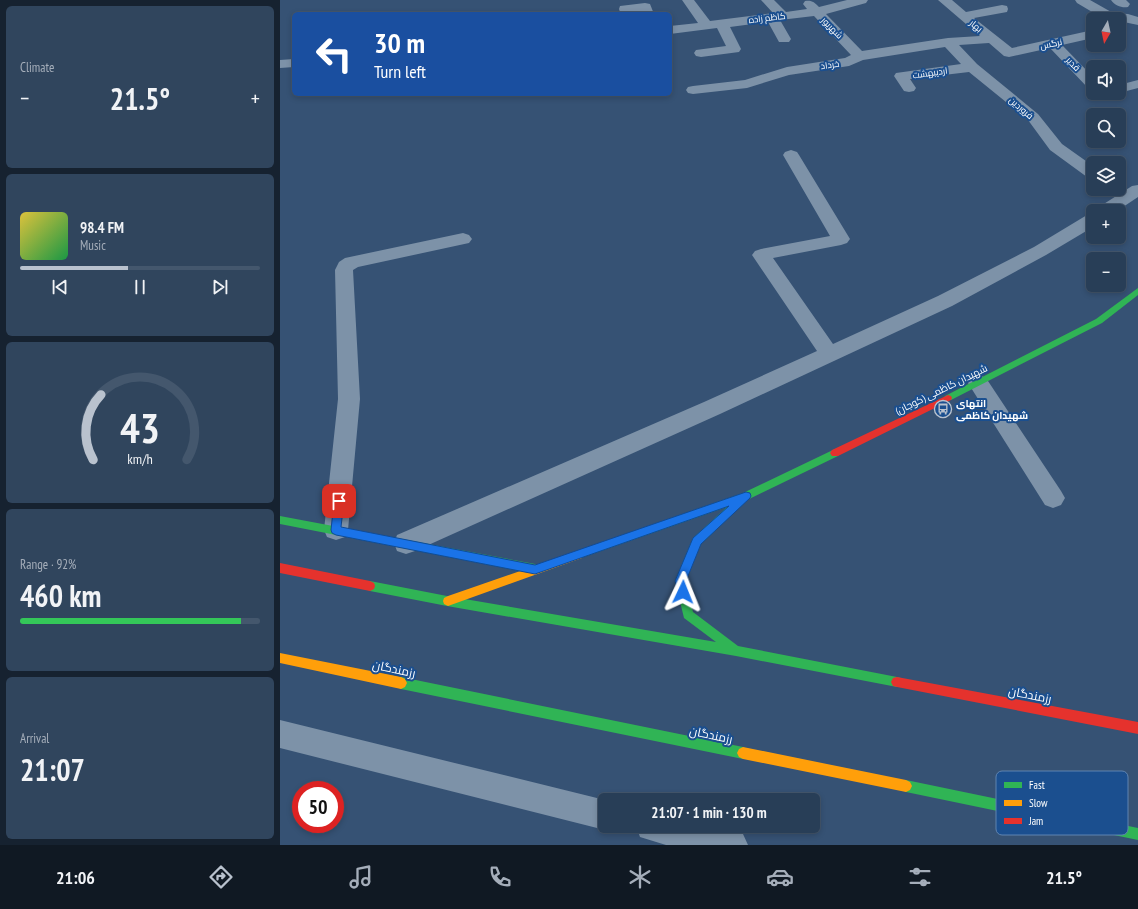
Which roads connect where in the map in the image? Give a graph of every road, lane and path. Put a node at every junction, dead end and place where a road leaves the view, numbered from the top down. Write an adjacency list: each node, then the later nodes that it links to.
1 (688, 0): 15 (street)
2 (767, 0): 12 (street)
3 (805, 0): 10 (street, شهریور)
4 (862, 0): 10 (street, کاظم زاده)
5 (944, 0): 11 (street, بهار)
6 (1081, 0): 13 (street)
7 (625, 9): 9 (street)
8 (1002, 9): 11 (street)
9 (647, 12)
10 (817, 12): 12 (street, کاظم زاده); 26 (street, شهریور)
11 (963, 16): 21 (street, بهار)
12 (778, 17): 14 (street, کاظم زاده); 20 (street)
13 (1138, 21)
14 (722, 24): 15 (street, کاظم زاده); 24 (street)
15 (707, 26): 18 (street, کاظم زاده)
16 (1138, 26): 17 (street)
17 (1126, 28)
18 (672, 30)
19 (1086, 36): 23 (street, نرگس)
20 (784, 39)
21 (992, 39): 22 (street, خرداد); 25 (street, بهار)
22 (948, 42): 26 (street, خرداد); 29 (street, فروردین)
23 (1053, 43): 25 (street, نرگس); 30 (street, قدیر)
24 (701, 53)
25 (1008, 53)
26 (859, 56): 34 (street, خرداد)
27 (292, 63): 28 (street)
28 (280, 64)
29 (972, 67): 33 (street, اردیبهشت); 36 (street, فروردین)
30 (1086, 78)
31 (1138, 84): 32 (street)
32 (1126, 87)
33 (910, 88)
34 (693, 90)
35 (791, 155): 42 (street)
36 (1086, 169)
37 (1130, 194): 38 (street)
38 (1115, 204)
39 (1086, 223): 42 (street)
40 (463, 239): 47 (street)
41 (1138, 291): 43 (main road, شهیدان کاظمی (کوجان))
42 (829, 354): 48 (street)
43 (979, 383): 44 (main road, شهیدان کاظمی (کوجان)); 45 (street)
44 (746, 496): 50 (main road); 52 (main road)
45 (1053, 498)
46 (280, 520): 47 (main road)
47 (336, 530): 48 (main road)
48 (406, 543): 50 (main road)
49 (280, 568): 51 (main road, رزمندگان)
50 (535, 569): 51 (main road)
51 (446, 601): 52 (main road, رزمندگان)
52 (736, 651): 54 (main road, رزمندگان)
53 (280, 658): 56 (main road, رزمندگان)
54 (1138, 728)
55 (280, 734): 57 (street)
56 (996, 805)
57 (598, 813)
58 (1128, 832): 60 (main road, رزمندگان)
59 (680, 833): 61 (street)
60 (1138, 834)
61 (732, 845)

